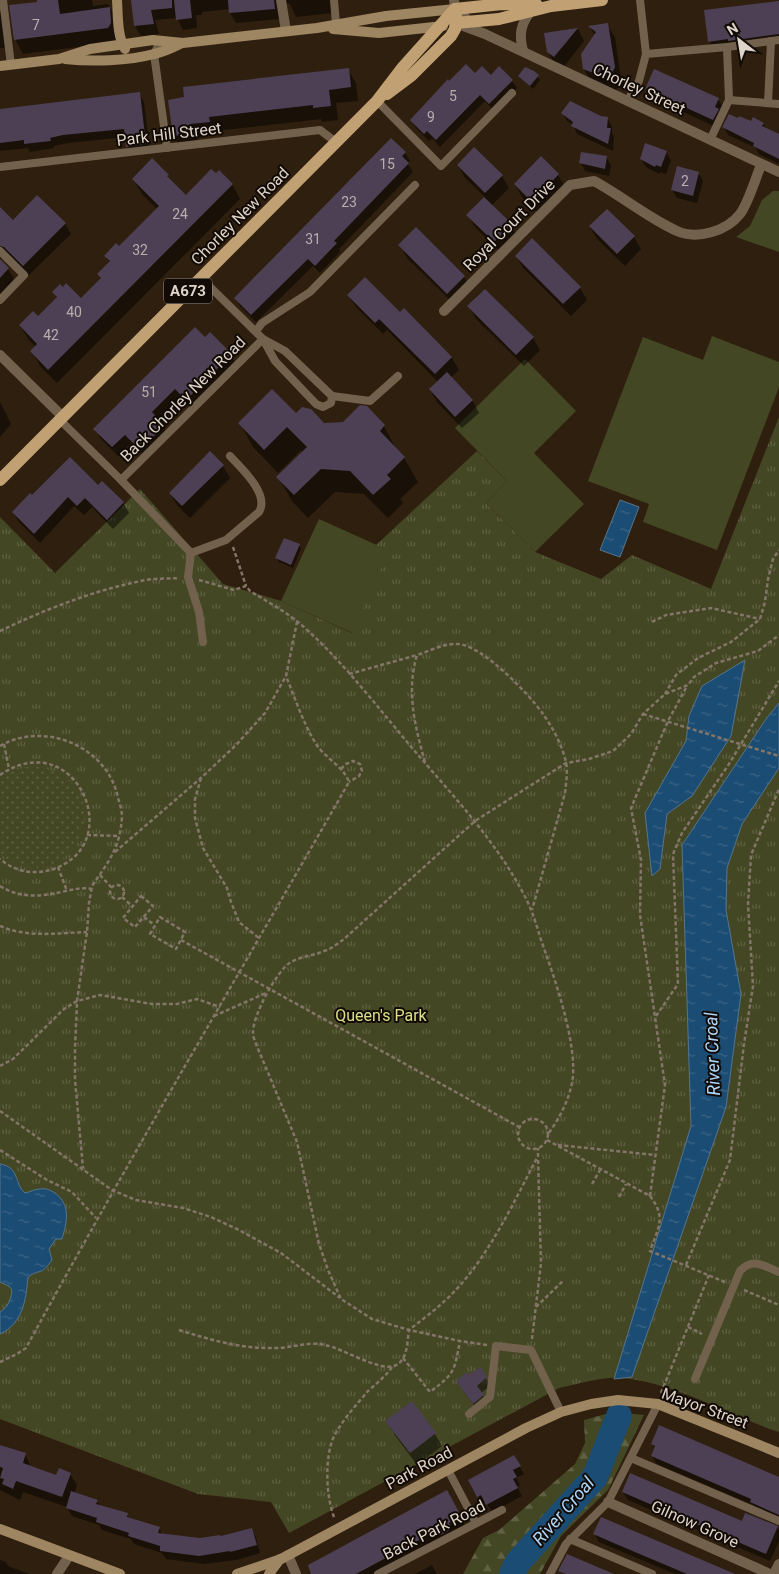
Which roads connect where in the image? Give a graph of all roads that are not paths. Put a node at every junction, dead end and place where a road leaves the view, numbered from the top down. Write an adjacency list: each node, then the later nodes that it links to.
1 (3, 0): 30 (lane)
2 (117, 0): 16 (main road)
3 (281, 0): 15 (street)
4 (334, 0): 12 (lane)
5 (602, 0): 8 (main road)
6 (640, 0): 26 (lane)
7 (455, 4): 8 (main road); 10 (street, Chorley Street); 11 (main road); 12 (main road); 13 (main road, Chorley New Road / A673)
8 (552, 6): 9 (main road)
9 (531, 11): 10 (main road); 24 (street)
10 (471, 22): 11 (main road); 17 (street, Chorley Street)
11 (456, 23): 13 (main road); 17 (street, Chorley Street); 35 (main road, Chorley New Road / A673)
12 (336, 24): 14 (main road)
13 (440, 26): 14 (main road); 35 (main road, Chorley New Road / A673)
14 (317, 28): 15 (main road)
15 (286, 31): 20 (main road)
16 (120, 33): 21 (main road); 22 (main road)
17 (485, 34): 24 (street, Chorley Street)
18 (775, 40): 23 (lane); 36 (lane)
19 (164, 41): 20 (main road); 21 (main road); 25 (lane)
20 (183, 43): 25 (main road)
21 (122, 44): 22 (main road); 27 (main road)
22 (109, 46): 28 (main road); 29 (main road)
23 (727, 47): 26 (lane); 34 (lane)
24 (523, 52): 33 (street, Chorley Street)
25 (154, 54): 27 (main road); 40 (lane)
26 (646, 54): 33 (lane)
27 (142, 56): 29 (main road)
28 (59, 59): 29 (main road); 30 (main road)
29 (92, 62)
30 (11, 65): 31 (main road)
31 (0, 66)
32 (512, 93): 35 (lane)
33 (628, 100): 38 (street, Chorley Street)
34 (729, 100): 36 (lane); 38 (lane)
35 (376, 101): 39 (main road, Chorley New Road / A673)
36 (768, 103): 37 (lane)
37 (779, 104)
38 (710, 140): 41 (street, Chorley Street)
39 (336, 142): 40 (lane, Park Hill Street); 46 (main road, Chorley New Road / A673)
40 (167, 148): 42 (lane, Park Hill Street)
41 (761, 164): 43 (street, Chorley Street); 48 (street, Royal Court Drive)
42 (0, 166)
43 (779, 172)
44 (415, 185): 49 (lane)
45 (0, 251): 47 (lane)
46 (201, 278): 49 (lane, Back Chorley New Road); 54 (main road, Chorley New Road / A673)
47 (0, 300)
48 (444, 310)
49 (256, 332): 50 (lane, Back Chorley New Road)
50 (263, 339): 53 (lane); 53 (lane); 57 (lane, Back Chorley New Road)
51 (0, 355): 54 (street)
52 (398, 376): 53 (lane)
53 (332, 396)
54 (62, 418): 56 (main road, Chorley New Road / A673); 57 (lane, Back Chorley New Road)
55 (230, 456): 58 (lane)
56 (0, 480)
57 (121, 480): 58 (lane)
58 (191, 553): 59 (lane)
59 (202, 642)
60 (779, 1272): 61 (lane)
61 (695, 1379)
62 (618, 1400): 63 (main road, Mayor Street); 64 (main road, Park Road)
63 (658, 1404): 66 (main road, Mayor Street); 67 (lane)
64 (561, 1412): 65 (lane); 68 (main road, Park Road)
65 (469, 1414)
66 (778, 1451)
67 (631, 1458): 69 (lane); 71 (lane)
68 (448, 1470): 72 (lane); 76 (main road, Park Road)
69 (608, 1502): 74 (lane); 86 (street, Gilnow Grove)
70 (502, 1510): 72 (lane, Back Park Road)
71 (779, 1521)
72 (476, 1523): 83 (lane, Back Park Road)
73 (0, 1529): 75 (main road)
74 (570, 1539): 84 (lane); 85 (lane)
75 (69, 1556): 78 (street); 79 (main road)
76 (284, 1556): 80 (main road, Park Road); 81 (main road); 82 (street)
77 (779, 1564): 87 (street)
78 (57, 1574)
79 (120, 1574)
80 (238, 1574)
81 (269, 1574)
82 (296, 1574)
83 (378, 1574)
84 (550, 1574)
85 (652, 1574)
86 (770, 1574)
87 (774, 1574)

